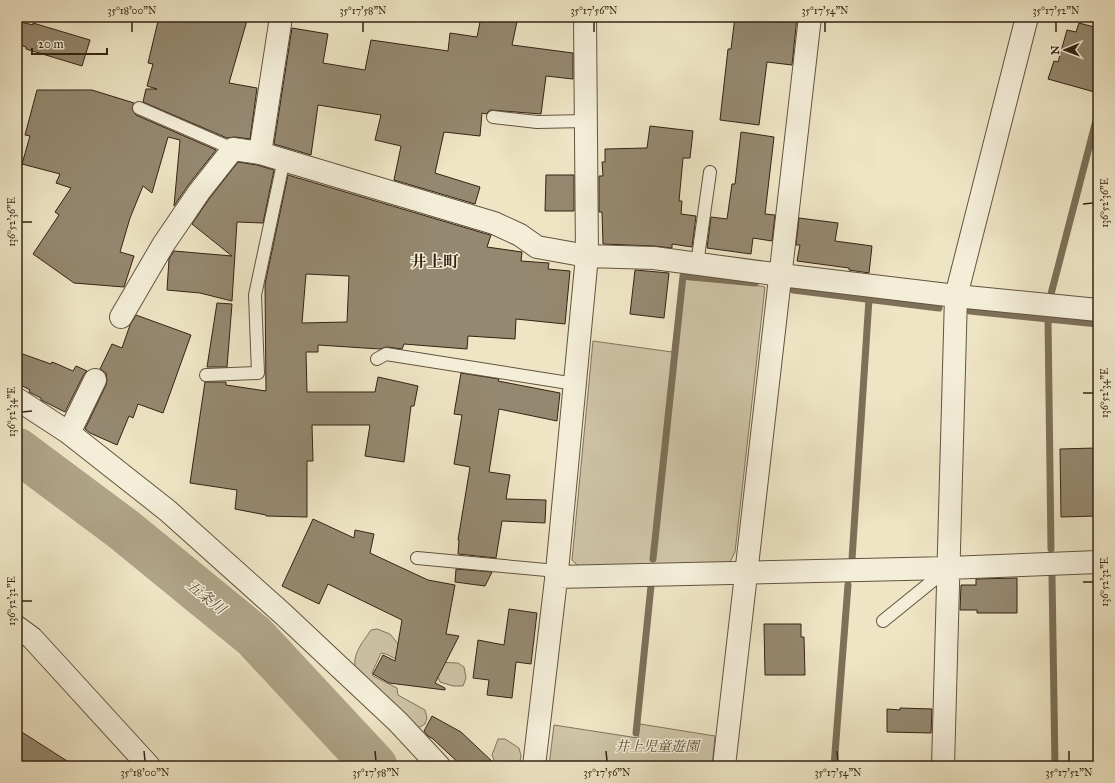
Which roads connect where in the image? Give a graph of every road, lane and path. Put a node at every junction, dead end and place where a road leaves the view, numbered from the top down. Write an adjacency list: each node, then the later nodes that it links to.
1 (281, 17): 9 (street)
2 (585, 17): 7 (street)
3 (810, 17): 14 (street)
4 (1027, 17): 15 (street)
5 (139, 108): 8 (lane)
6 (493, 117): 7 (lane)
7 (586, 121): 12 (street)
8 (233, 149): 9 (street); 17 (street)
9 (260, 153): 10 (street)
10 (284, 160): 12 (street); 19 (lane)
11 (710, 172): 13 (lane)
12 (587, 256): 13 (street); 21 (street)
13 (697, 264): 14 (street)
14 (781, 275): 15 (street); 27 (street)
15 (956, 296): 16 (street); 26 (street)
16 (1098, 310)
17 (121, 317)
18 (377, 359): 21 (lane)
19 (206, 375)
20 (95, 380): 23 (street)
21 (575, 384): 28 (street)
22 (17, 399): 23 (street)
23 (69, 433): 32 (street)
24 (417, 558): 28 (lane)
25 (1098, 562): 26 (street)
26 (948, 568): 27 (street); 29 (lane); 35 (street)
27 (746, 573): 28 (street); 34 (street)
28 (557, 574): 33 (street)
29 (883, 621)
30 (17, 627): 31 (street)
31 (149, 766)
32 (439, 766)
33 (534, 766)
34 (724, 766)
35 (943, 766)

